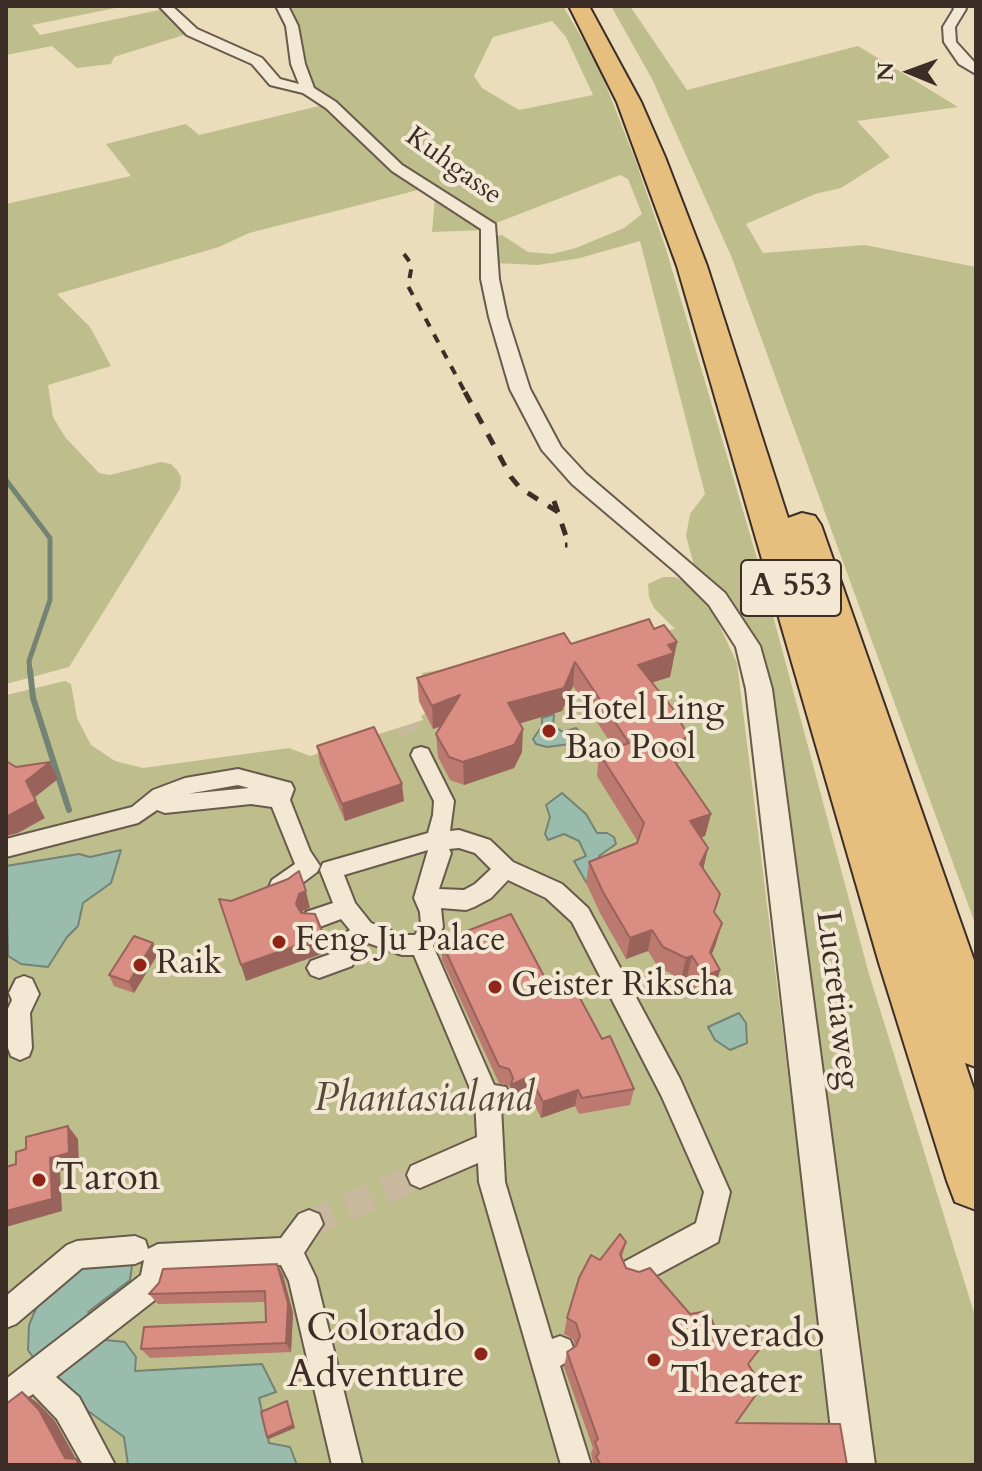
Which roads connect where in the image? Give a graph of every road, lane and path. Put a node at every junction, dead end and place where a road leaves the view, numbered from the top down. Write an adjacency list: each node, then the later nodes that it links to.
1 (165, 6): 7 (street, Kuhgasse)
2 (282, 6): 7 (street)
3 (579, 6): 26 (highway, A 553)
4 (597, 6): 22 (highway, A 553)
5 (958, 6): 6 (street)
6 (976, 70)
7 (308, 90): 8 (street, Kuhgasse)
8 (685, 568): 37 (street, Lucretiaweg)
9 (421, 755): 10 (street)
10 (436, 840): 12 (street); 13 (street); 15 (street)
11 (6, 848): 12 (street)
12 (320, 868): 14 (street); 16 (street)
13 (505, 869): 15 (street); 30 (street)
14 (259, 895)
15 (425, 898): 19 (street)
16 (346, 908): 17 (street); 18 (street)
17 (314, 919)
18 (365, 933): 19 (street); 20 (street)
19 (421, 945): 24 (street)
20 (319, 968)
21 (30, 987): 23 (street)
22 (976, 1042)
23 (20, 1048)
24 (489, 1145): 25 (street); 36 (street)
25 (420, 1175)
26 (976, 1181)
27 (309, 1224): 29 (street)
28 (135, 1250): 31 (street)
29 (288, 1251): 33 (street); 35 (street)
30 (632, 1273)
31 (6, 1314)
32 (45, 1387): 34 (street)
33 (6, 1397)
34 (100, 1465)
35 (347, 1465)
36 (576, 1465)
37 (855, 1465)

